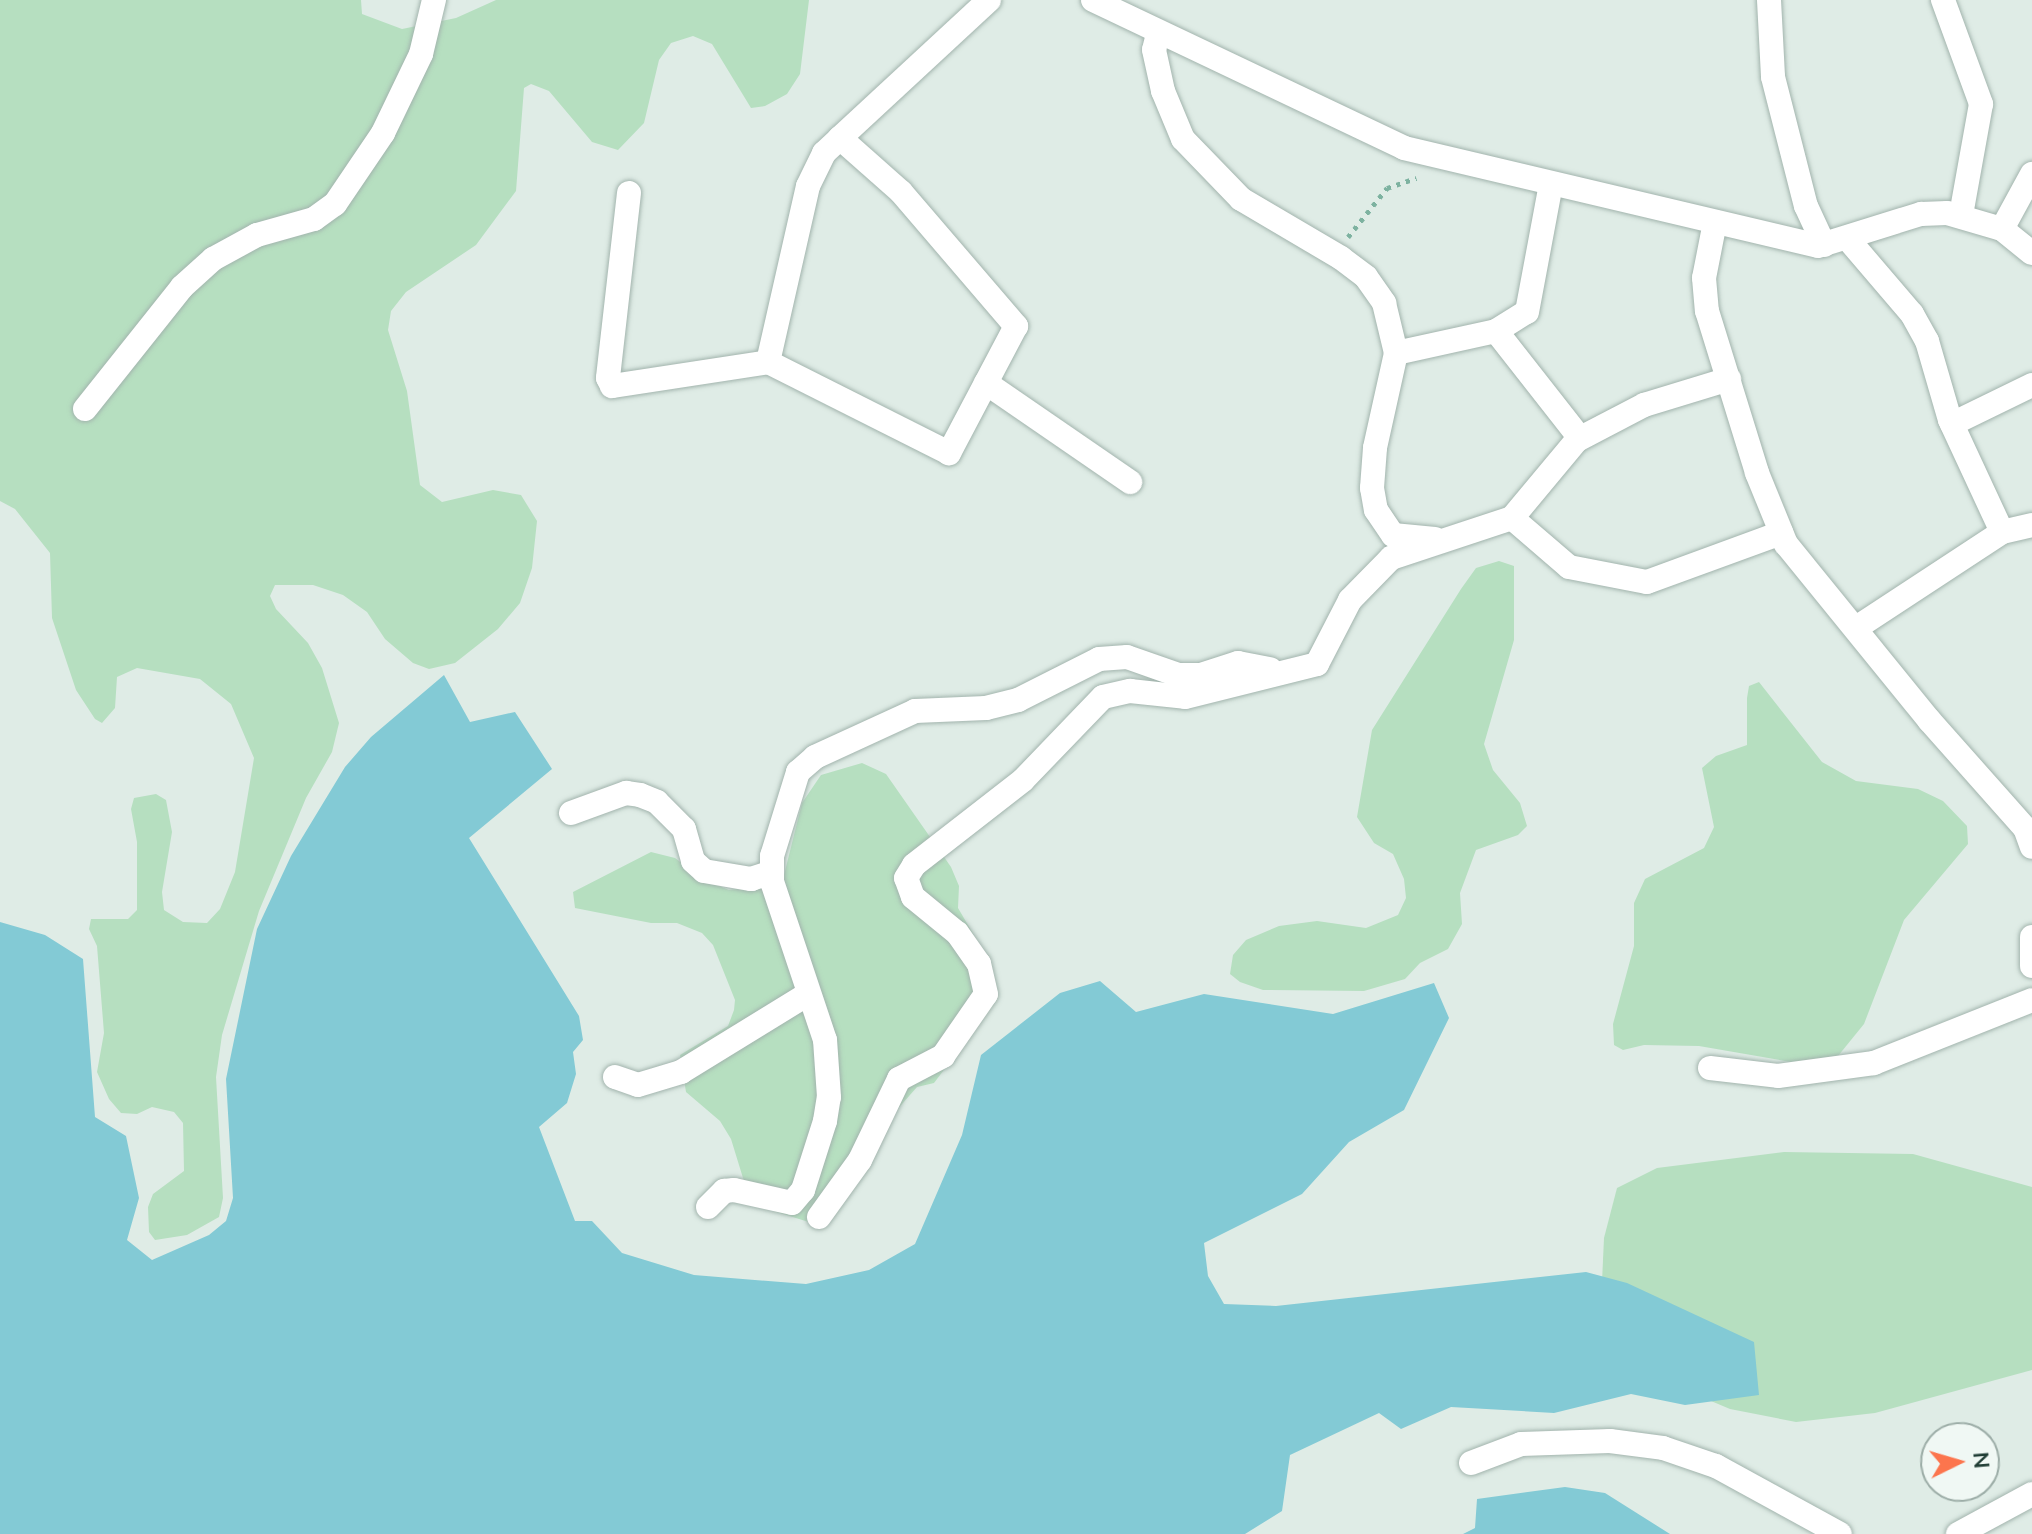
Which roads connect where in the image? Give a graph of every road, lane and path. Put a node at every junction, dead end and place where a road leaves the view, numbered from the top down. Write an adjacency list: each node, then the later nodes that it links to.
1 (434, 0): 24 (street)
2 (989, 0): 7 (street)
3 (1093, 0): 6 (street)
4 (1769, 0): 15 (street)
5 (1943, 0): 12 (street)
6 (1158, 34): 8 (street); 17 (street)
7 (840, 138): 20 (street); 22 (street)
8 (1446, 158): 10 (street); 17 (path)
9 (2032, 174): 14 (street)
10 (1551, 184): 13 (street); 18 (street)
11 (629, 193): 20 (street)
12 (1961, 215): 14 (street); 15 (street)
13 (1715, 222): 15 (street); 21 (street)
14 (2002, 229): 16 (street)
15 (1835, 241): 25 (street)
16 (2032, 253)
17 (1334, 255): 19 (street)
18 (1496, 331): 19 (street); 26 (street)
19 (1396, 353): 32 (street)
20 (768, 362): 22 (street)
21 (1729, 379): 26 (street); 31 (street)
22 (986, 383): 27 (street)
23 (2032, 385): 25 (street)
24 (85, 409)
25 (1952, 424): 30 (street)
26 (1580, 438): 28 (street)
27 (1130, 482)
28 (1512, 518): 31 (street); 32 (street)
29 (2032, 525): 30 (street)
30 (2002, 532): 33 (street)
31 (1781, 533): 33 (street)
32 (1445, 539): 34 (street)
33 (1856, 628): 36 (street)
34 (1279, 673): 37 (street); 45 (street)
35 (571, 813): 37 (street)
36 (2032, 847)
37 (772, 872): 40 (street)
38 (2032, 937): 39 (street)
39 (2032, 966)
40 (808, 994): 43 (street); 44 (street)
41 (2032, 1000): 42 (street)
42 (1710, 1068)
43 (615, 1077)
44 (708, 1207)
45 (819, 1217)
46 (1471, 1463): 48 (street)
47 (2032, 1494): 49 (street)
48 (1840, 1534)
49 (1958, 1534)

